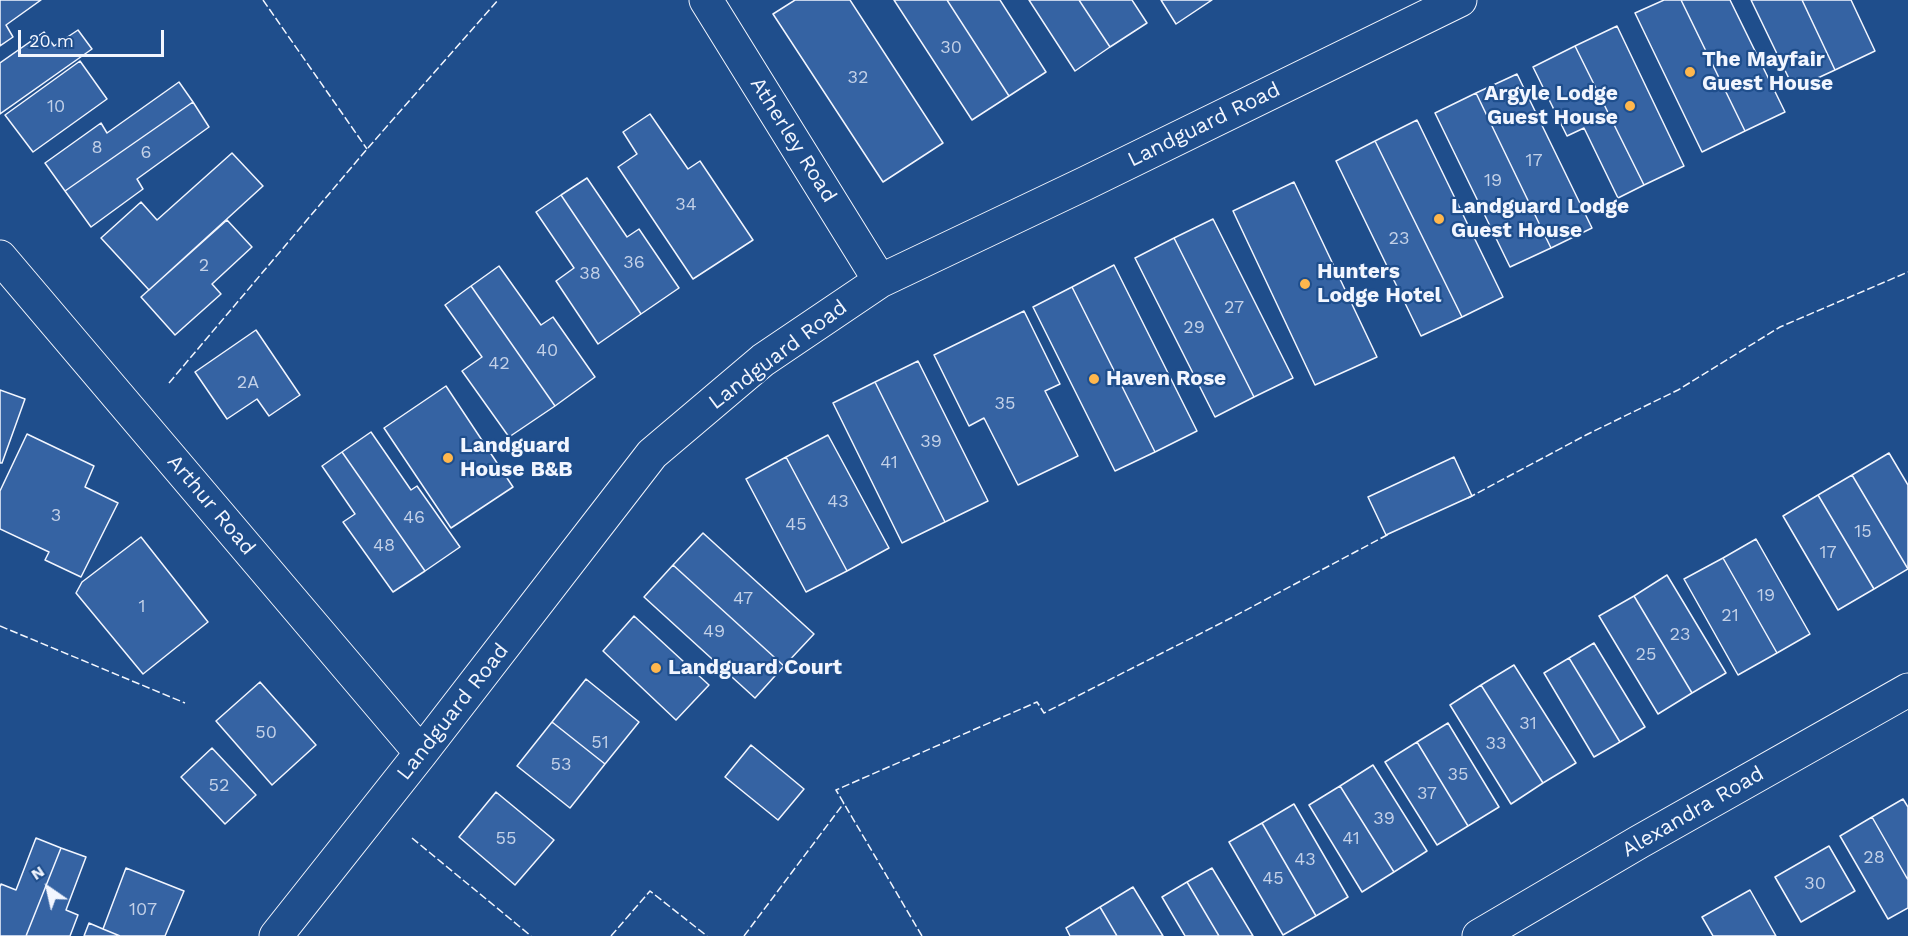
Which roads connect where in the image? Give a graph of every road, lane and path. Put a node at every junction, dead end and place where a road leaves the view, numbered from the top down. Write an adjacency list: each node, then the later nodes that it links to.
1 (706, 0): 4 (street, Atherley Road)
2 (1460, 0): 4 (street, Landguard Road)
3 (0, 257): 6 (street, Arthur Road)
4 (880, 281): 6 (street, Landguard Road)
5 (1908, 690): 8 (street, Alexandra Road)
6 (421, 753): 7 (street, Landguard Road)
7 (276, 936)
8 (1479, 936)

